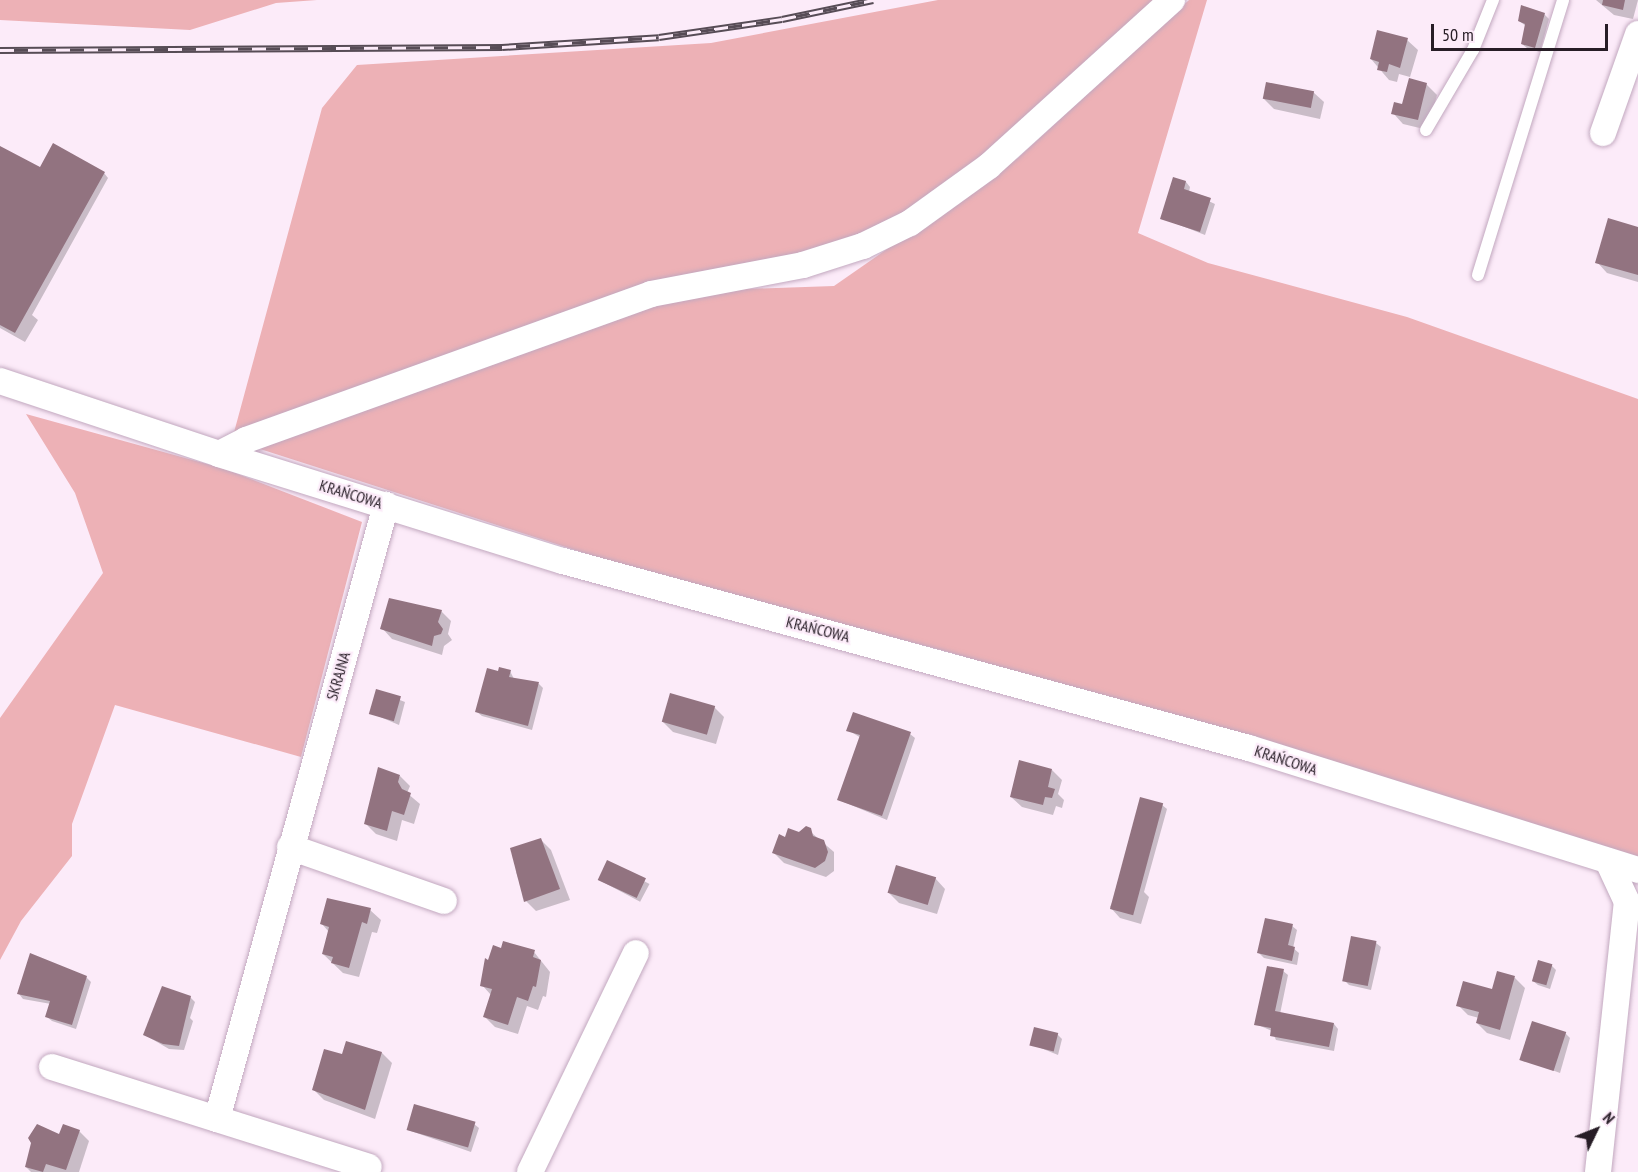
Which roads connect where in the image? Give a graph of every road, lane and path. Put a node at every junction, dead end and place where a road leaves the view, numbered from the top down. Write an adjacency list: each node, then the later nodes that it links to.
1 (1172, 0): 9 (street)
2 (1493, 0): 5 (lane)
3 (1563, 0): 7 (lane)
4 (1638, 33): 6 (street)
5 (1426, 130)
6 (1603, 133)
7 (1478, 274)
8 (0, 381): 9 (street, KRAŃCOWA)
9 (219, 454): 10 (street, KRAŃCOWA)
10 (386, 505): 11 (street, SKRAJNA); 12 (street, KRAŃCOWA)
11 (290, 847): 14 (street); 17 (street, SKRAJNA)
12 (1608, 861): 13 (street, KRAŃCOWA); 20 (street)
13 (1638, 870)
14 (444, 901)
15 (636, 953): 19 (street)
16 (52, 1067): 17 (street)
17 (217, 1119): 18 (street)
18 (369, 1167)
19 (530, 1172)
20 (1598, 1172)

